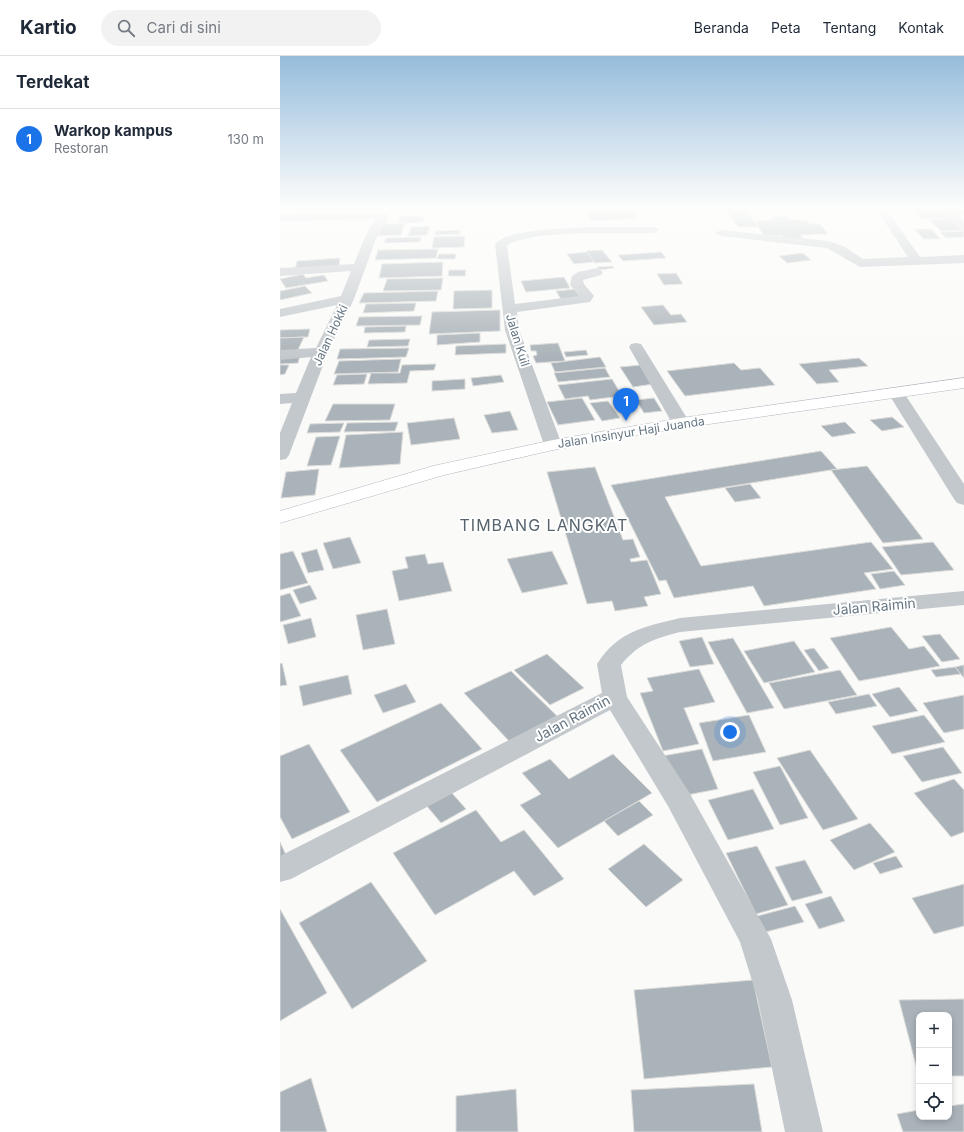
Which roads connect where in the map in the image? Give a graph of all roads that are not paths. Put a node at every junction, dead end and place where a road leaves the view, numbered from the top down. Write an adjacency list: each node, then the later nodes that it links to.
1 (363, 259): 6 (street, Jalan Hokki)
2 (502, 259): 10 (street, Jalan Kuil)
3 (854, 259): 5 (street)
4 (954, 259): 5 (street)
5 (916, 260)
6 (360, 267): 7 (street); 9 (street, Jalan Hokki)
7 (280, 272)
8 (597, 272): 10 (street)
9 (347, 299): 11 (street); 13 (street, Jalan Hokki)
10 (508, 309): 20 (street, Jalan Kuil)
11 (280, 313)
12 (636, 347): 19 (street)
13 (322, 352): 14 (street); 17 (street, Jalan Hokki)
14 (280, 355)
15 (964, 383): 16 (street, Jalan Insinyur Haji Juanda)
16 (896, 393): 19 (street, Jalan Insinyur Haji Juanda); 22 (street)
17 (303, 398): 18 (street); 21 (street, Jalan Hokki)
18 (280, 399)
19 (681, 423): 20 (street, Jalan Insinyur Haji Juanda)
20 (553, 445): 23 (street, Jalan Insinyur Haji Juanda)
21 (280, 455)
22 (964, 498)
23 (280, 517)
24 (964, 598): 25 (street, Jalan Raimin)
25 (615, 697): 26 (street, Jalan Raimin); 27 (street)
26 (280, 870)
27 (804, 1132)

